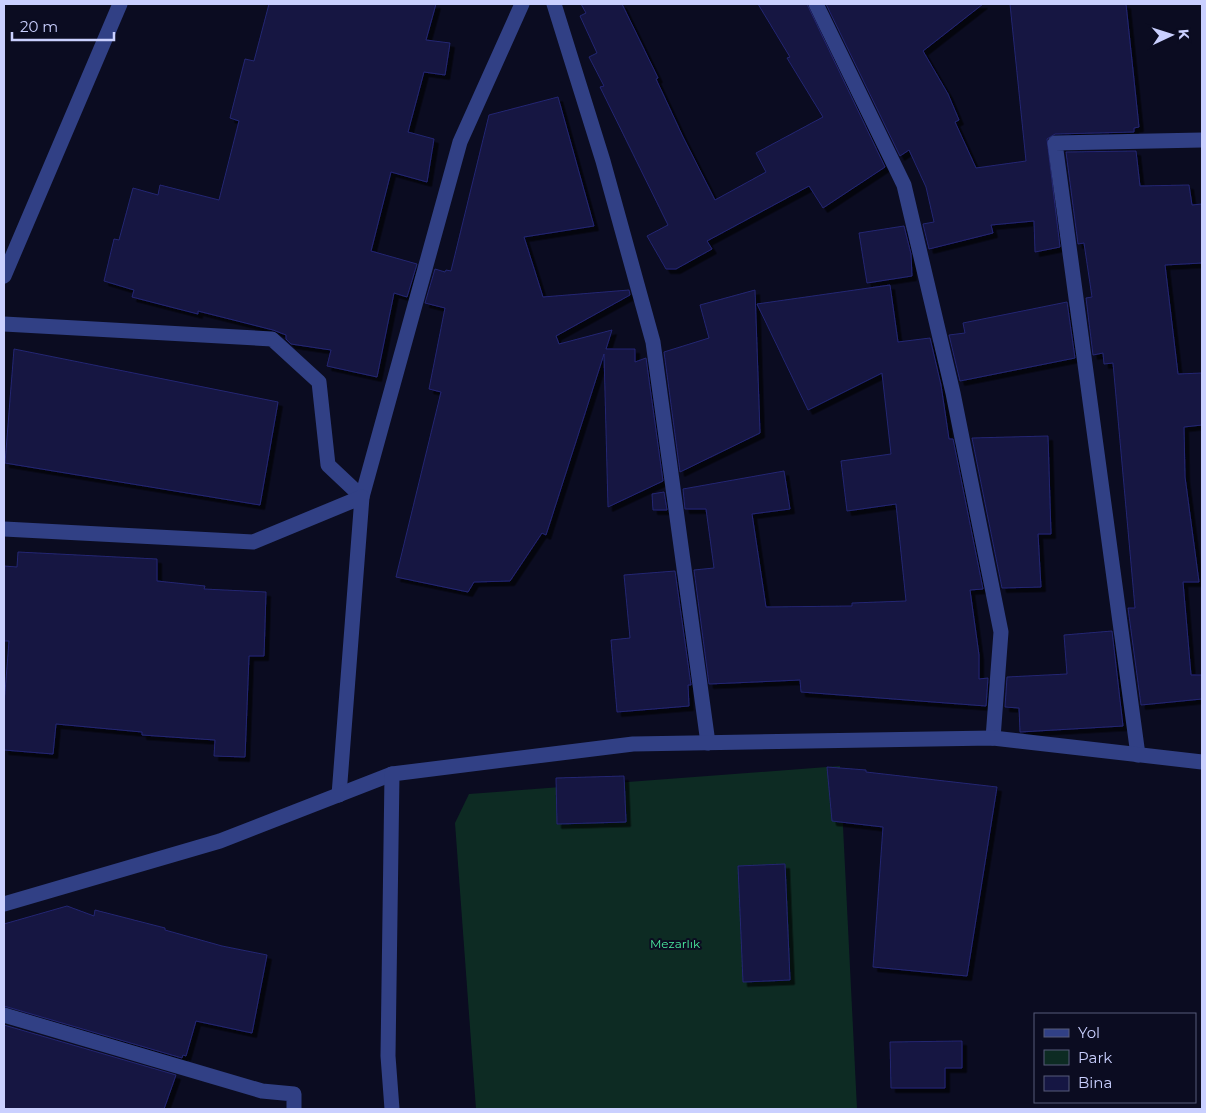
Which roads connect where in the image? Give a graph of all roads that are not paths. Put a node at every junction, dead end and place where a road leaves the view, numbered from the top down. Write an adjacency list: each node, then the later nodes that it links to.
1 (120, 4): 6 (street)
2 (522, 4): 8 (street)
3 (554, 4): 11 (street)
4 (816, 4): 10 (street)
5 (1202, 140): 12 (street)
6 (4, 276)
7 (4, 324): 8 (street)
8 (362, 497): 9 (street); 15 (street)
9 (4, 529)
10 (993, 738): 11 (street); 12 (street)
11 (708, 743): 14 (street)
12 (1138, 755): 13 (street)
13 (1202, 762)
14 (392, 774): 15 (street); 19 (street)
15 (339, 795): 16 (street)
16 (4, 904)
17 (4, 1015): 18 (street)
18 (294, 1109)
19 (392, 1109)

